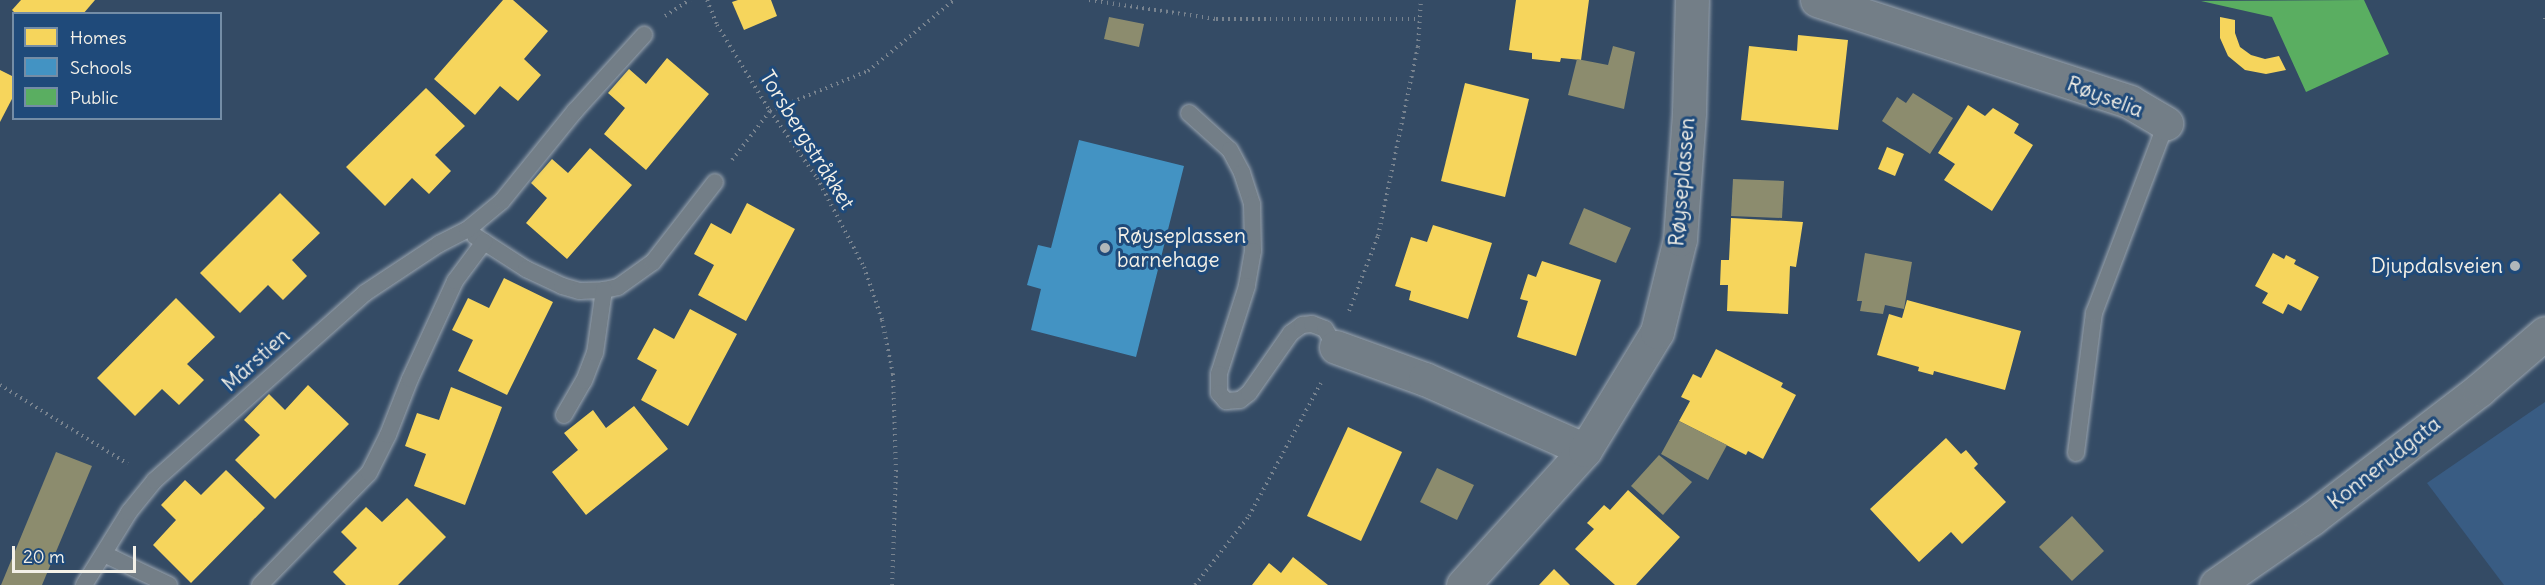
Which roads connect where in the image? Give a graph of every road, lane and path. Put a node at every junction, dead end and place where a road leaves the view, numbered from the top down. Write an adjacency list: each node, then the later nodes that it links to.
1 (707, 0): 8 (path, Torsbergstråkket)
2 (954, 0): 8 (path)
3 (1089, 0): 6 (path)
4 (1692, 0): 19 (street, Røyseplassen)
5 (1817, 0): 10 (street, Røyselia)
6 (1420, 19)
7 (644, 35): 12 (lane, Mårstien)
8 (770, 111): 11 (path); 26 (path, Torsbergstråkket)
9 (1189, 113): 16 (lane)
10 (2166, 123): 20 (lane, Røyselia)
11 (715, 182): 14 (lane)
12 (467, 230): 13 (lane); 21 (lane, Mårstien)
13 (484, 242): 14 (lane); 25 (lane)
14 (604, 290): 18 (lane)
15 (2545, 333): 28 (street, Konnerudgata)
16 (1336, 347): 19 (street)
17 (0, 385): 21 (path)
18 (564, 415)
19 (1586, 450): 27 (street, Røyseplassen)
20 (2076, 453)
21 (154, 481): 22 (lane, Mårstien)
22 (104, 554): 23 (lane, Mårstien); 24 (lane)
23 (84, 585)
24 (169, 585)
25 (260, 585)
26 (892, 585)
27 (1463, 585)
28 (2216, 585)

